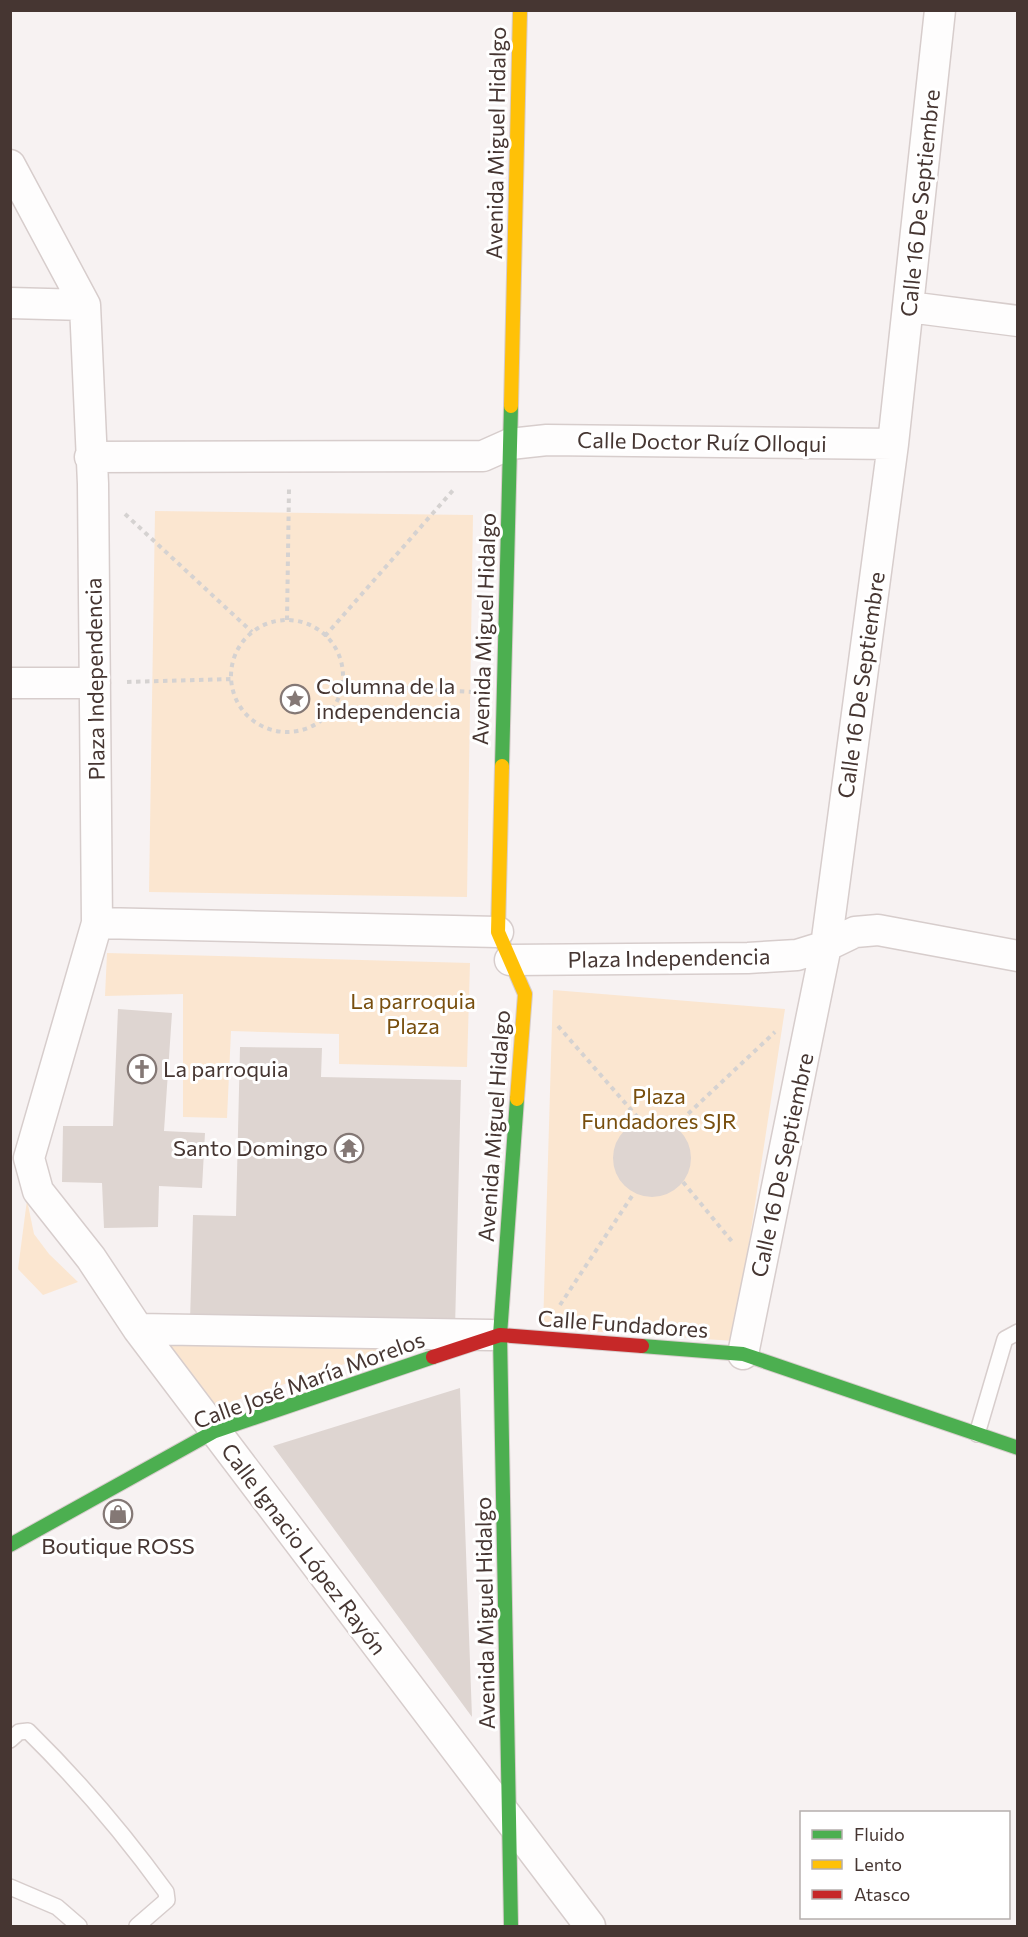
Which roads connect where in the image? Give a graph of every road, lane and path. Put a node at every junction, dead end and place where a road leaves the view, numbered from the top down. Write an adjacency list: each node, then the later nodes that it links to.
1 (520, 10): 8 (street, Avenida Miguel Hidalgo)
2 (940, 10): 6 (street, Calle 16 De Septiembre)
3 (10, 165): 5 (street)
4 (10, 303): 5 (street)
5 (85, 305): 12 (street, Plaza Independencia)
6 (909, 308): 7 (street); 9 (street, Calle 16 De Septiembre)
7 (1017, 321)
8 (510, 444): 9 (street, Calle Doctor Ruíz Olloqui); 11 (street); 20 (street, Avenida Miguel Hidalgo)
9 (893, 444): 23 (street, Calle 16 De Septiembre)
10 (289, 455): 11 (street); 12 (street); 13 (path)
11 (483, 456): 15 (path)
12 (92, 470): 14 (path); 18 (street, Plaza Independencia)
13 (287, 620): 14 (path); 15 (path)
14 (252, 632): 16 (path)
15 (325, 636): 19 (path)
16 (231, 680): 18 (path); 19 (path)
17 (10, 683): 18 (street)
18 (95, 683): 21 (street, Plaza Independencia)
19 (343, 684): 20 (path)
20 (502, 694): 22 (street, Avenida Miguel Hidalgo)
21 (97, 923): 22 (street); 30 (street, Calle Ignacio López Rayón)
22 (498, 932): 25 (street, Avenida Miguel Hidalgo)
23 (826, 946): 24 (street, Plaza Independencia); 25 (street, Plaza Independencia); 33 (street, Calle 16 De Septiembre)
24 (1017, 956)
25 (510, 960): 26 (street, Avenida Miguel Hidalgo)
26 (525, 994): 28 (path); 36 (street, Avenida Miguel Hidalgo)
27 (776, 1031): 29 (path)
28 (640, 1120)
29 (675, 1126)
30 (20, 1157): 34 (street, Calle Ignacio López Rayón)
31 (683, 1182): 33 (path)
32 (634, 1193): 37 (path)
33 (759, 1276): 38 (street, Calle 16 De Septiembre)
34 (138, 1329): 36 (street); 39 (street, Calle Ignacio López Rayón)
35 (1017, 1332): 40 (lane)
36 (500, 1335): 37 (street, Calle Fundadores); 39 (street, Calle José María Morelos); 44 (street, Avenida Miguel Hidalgo)
37 (539, 1338): 38 (street, Calle Fundadores)
38 (743, 1354): 40 (street, Calle Fundadores)
39 (215, 1431): 42 (street, Calle José María Morelos); 44 (street, Calle Ignacio López Rayón)
40 (977, 1434): 41 (street, Calle Fundadores)
41 (1017, 1448)
42 (10, 1545)
43 (10, 1740): 47 (lane)
44 (510, 1824): 48 (street, Avenida Miguel Hidalgo); 49 (street, Calle Ignacio López Rayón)
45 (10, 1887): 46 (lane)
46 (79, 1926)
47 (137, 1926)
48 (511, 1926)
49 (590, 1926)

